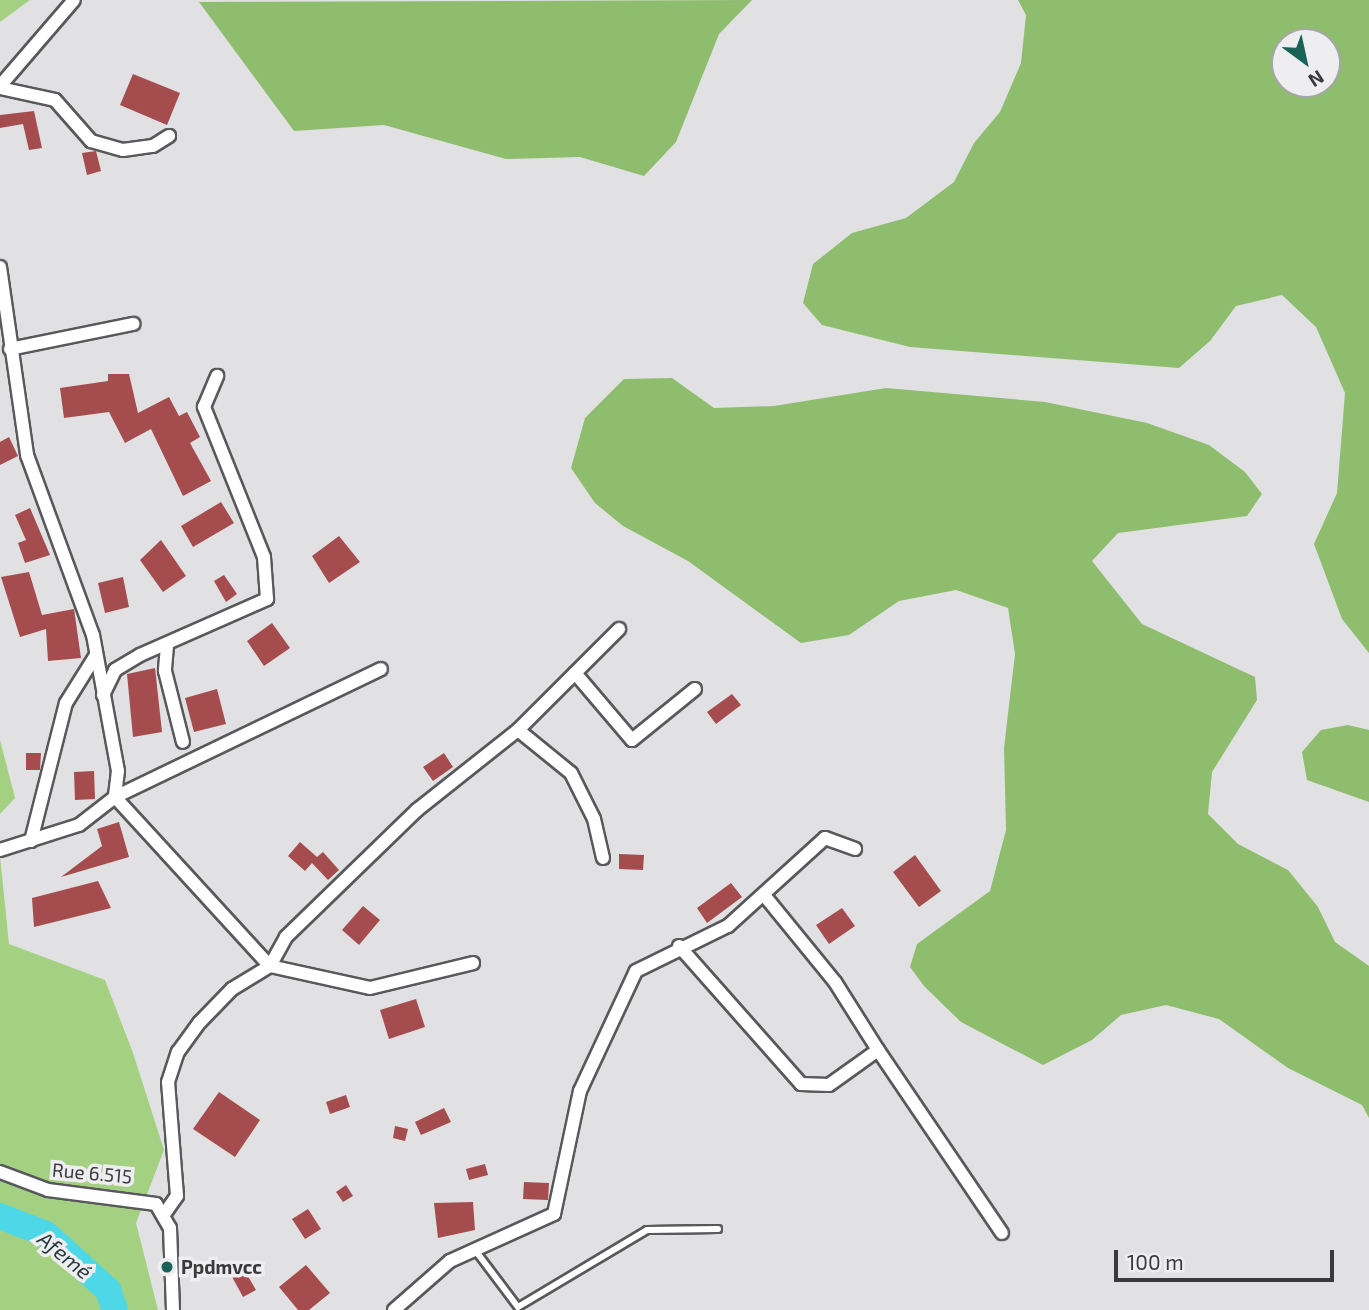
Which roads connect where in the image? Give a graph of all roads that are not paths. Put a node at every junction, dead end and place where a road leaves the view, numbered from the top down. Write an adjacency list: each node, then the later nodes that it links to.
1 (74, 0): 2 (street)
2 (0, 87): 3 (street)
3 (169, 136)
4 (0, 267): 6 (street)
5 (133, 324): 6 (street)
6 (10, 349): 10 (street)
7 (217, 376): 9 (street)
8 (619, 629): 12 (street)
9 (167, 646): 14 (street); 16 (street)
10 (96, 655): 14 (street); 18 (street)
11 (381, 669): 17 (street)
12 (575, 673): 13 (street); 15 (street)
13 (695, 689)
14 (103, 695): 17 (street)
15 (518, 730): 21 (street); 25 (street)
16 (183, 743)
17 (115, 797): 18 (street); 25 (street)
18 (31, 841): 20 (street)
19 (855, 849): 22 (street)
20 (0, 850)
21 (603, 858)
22 (764, 895): 23 (street); 26 (street)
23 (679, 946): 26 (street); 31 (street)
24 (472, 963): 25 (street)
25 (270, 965): 28 (street)
26 (878, 1050): 30 (street)
27 (0, 1172): 28 (street, Rue 6.515)
28 (165, 1213): 32 (street)
29 (718, 1229): 31 (lane)
30 (1002, 1233)
31 (475, 1250): 33 (street)
32 (173, 1310)
33 (394, 1310)

